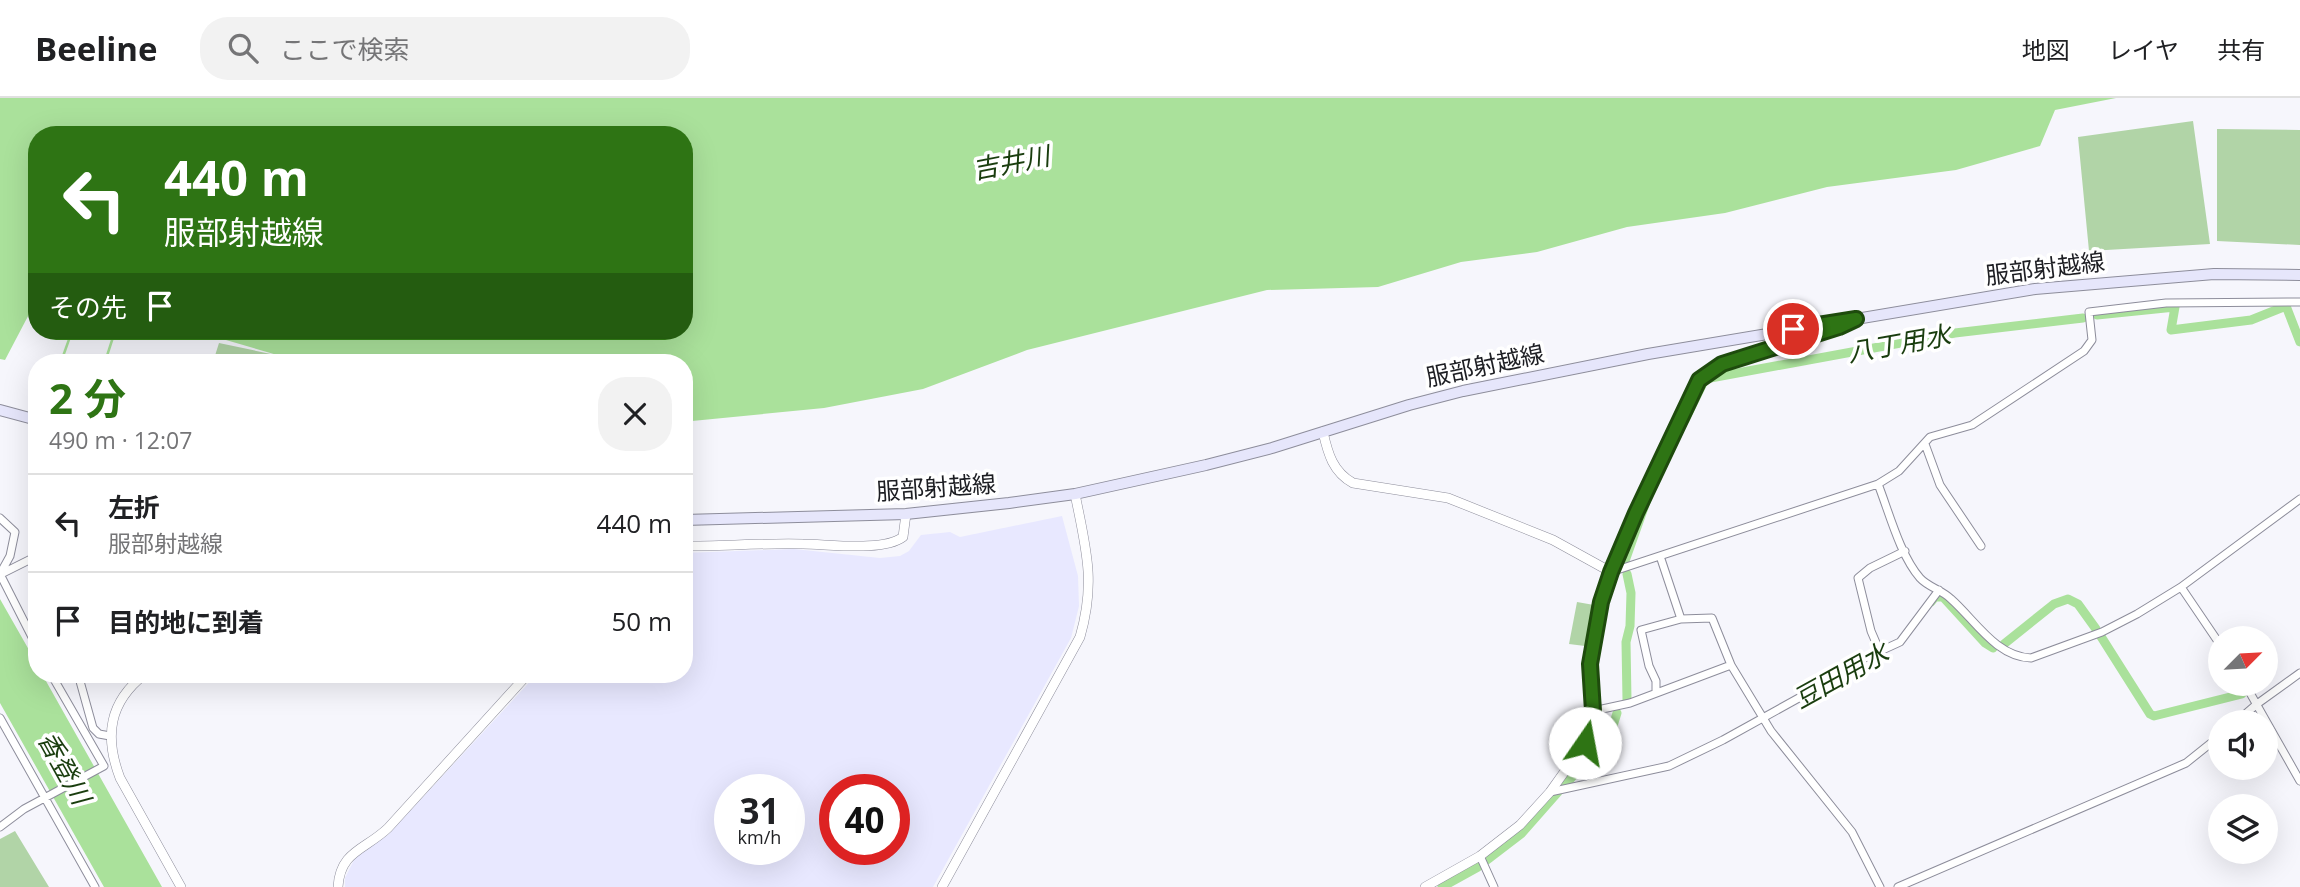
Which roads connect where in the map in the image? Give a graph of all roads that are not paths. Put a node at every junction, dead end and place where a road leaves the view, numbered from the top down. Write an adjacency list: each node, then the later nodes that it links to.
1 (2300, 275): 3 (main road, 服部射越線)
2 (2300, 302): 7 (street)
3 (1856, 319): 6 (main road, 服部射越線); 19 (street)
4 (0, 410): 5 (main road)
5 (28, 417)
6 (1323, 432): 9 (main road, 服部射越線); 19 (street)
7 (1925, 444): 8 (street); 15 (street)
8 (1878, 484): 16 (street); 17 (street)
9 (1075, 494): 11 (main road, 服部射越線); 52 (street)
10 (2300, 499): 21 (street)
11 (906, 513): 13 (main road, 服部射越線); 14 (street)
12 (0, 518): 20 (street)
13 (693, 520)
14 (693, 546)
15 (1981, 546)
16 (1905, 551): 22 (street); 26 (street)
17 (1660, 556): 19 (street); 23 (street)
18 (28, 562): 20 (street)
19 (1611, 572): 38 (street)
20 (0, 574): 25 (street)
21 (2181, 587): 22 (street); 24 (street)
22 (1939, 590): 26 (street)
23 (1681, 619): 27 (street); 33 (street)
24 (2208, 627)
25 (28, 629)
26 (1880, 652): 41 (street)
27 (1731, 665): 33 (street); 41 (street)
28 (2300, 673): 35 (street)
29 (56, 683): 39 (street)
30 (81, 683): 36 (street)
31 (132, 683): 42 (street)
32 (520, 683): 51 (street)
33 (1656, 692): 38 (street)
34 (2252, 696): 35 (street)
35 (2257, 704): 37 (street); 44 (street)
36 (88, 709): 39 (street); 42 (street)
37 (2250, 710)
38 (1593, 711): 45 (street)
39 (74, 715): 46 (street)
40 (0, 718): 46 (street)
41 (1763, 718): 45 (street); 55 (street)
42 (110, 736): 50 (street)
43 (2208, 746): 56 (street)
44 (2300, 781)
45 (1550, 792): 48 (street)
46 (46, 798): 47 (street); 49 (street)
47 (0, 827)
48 (1480, 856): 53 (street); 54 (street)
49 (95, 887)
50 (181, 887)
51 (338, 887)
52 (942, 887)
53 (1425, 887)
54 (1494, 887)
55 (1880, 887)
56 (1898, 887)

